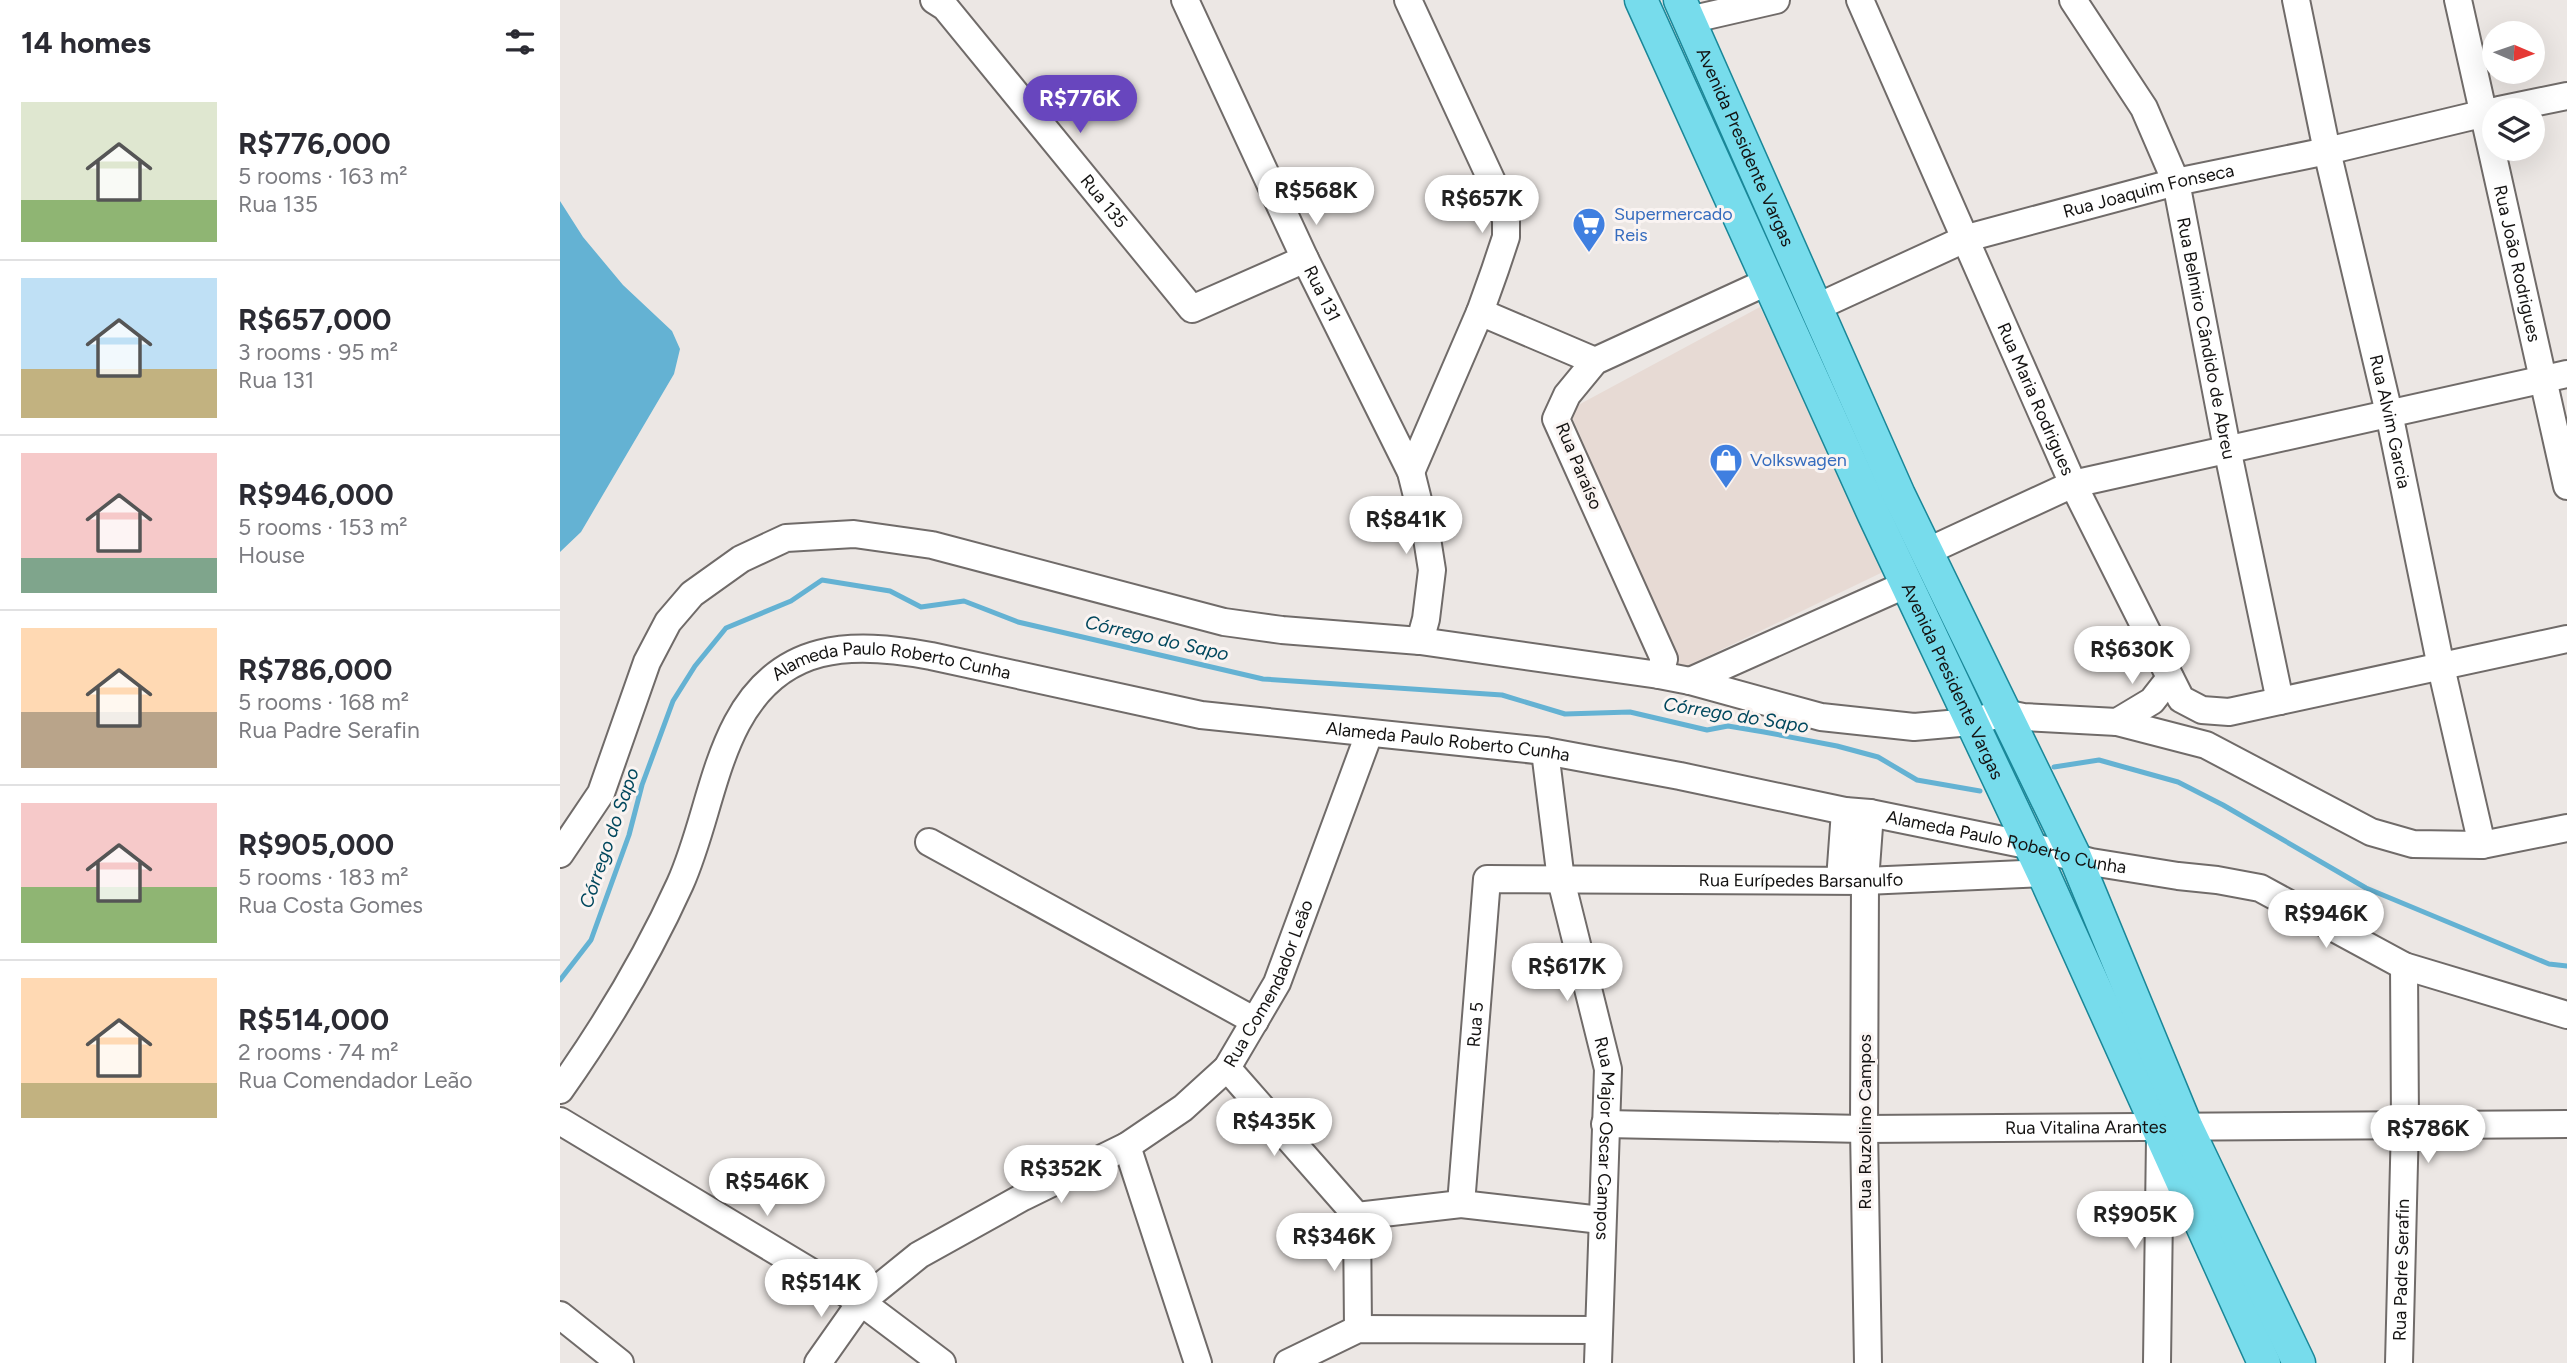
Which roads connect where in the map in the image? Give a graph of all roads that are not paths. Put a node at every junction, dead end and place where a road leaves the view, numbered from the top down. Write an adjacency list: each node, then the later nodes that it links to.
1 (1185, 0): 19 (street, Rua 131)
2 (1408, 0): 22 (street)
3 (1776, 0): 10 (street)
4 (1860, 0): 18 (street, Rua Maria Rodrigues)
5 (2073, 0): 17 (street, Rua Belmiro Cândido de Abreu)
6 (2297, 0): 15 (street, Rua Alvim Garcia)
7 (2458, 0): 12 (street, Rua João Rodrigues)
8 (944, 2): 19 (street, Rua 135)
9 (1647, 2): 20 (main road, Avenida Presidente Vargas)
10 (1684, 10): 21 (main road, Avenida Presidente Vargas)
11 (2567, 96): 13 (street, Rua Joaquim Fonseca)
12 (2488, 98)
13 (2545, 101)
14 (2482, 114): 15 (street, Rua Joaquim Fonseca)
15 (2327, 150): 17 (street, Rua Joaquim Fonseca); 25 (street, Rua Alvim Garcia)
16 (2504, 161): 24 (street, Rua João Rodrigues)
17 (2176, 182): 18 (street, Rua Joaquim Fonseca); 26 (street, Rua Belmiro Cândido de Abreu)
18 (1967, 238): 21 (street, Rua Joaquim Fonseca); 28 (street, Rua Maria Rodrigues)
19 (1305, 259): 27 (street, Rua 131)
20 (1769, 281): 23 (street, Rua Paraíso); 31 (main road, Avenida Presidente Vargas)
21 (1815, 308): 30 (main road, Avenida Presidente Vargas)
22 (1480, 312): 23 (street); 27 (street)
23 (1595, 361): 35 (street, Rua Paraíso)
24 (2555, 376): 25 (street); 29 (street, Rua João Rodrigues)
25 (2389, 413): 26 (street); 34 (street, Rua Alvim Garcia)
26 (2227, 448): 28 (street); 38 (street, Rua Belmiro Cândido de Abreu)
27 (1411, 472): 33 (street, Rua 131)
28 (2073, 484): 30 (street); 36 (street, Rua Maria Rodrigues)
29 (2567, 486)
30 (1926, 552): 39 (main road, Avenida Presidente Vargas)
31 (1907, 584): 37 (street); 40 (main road, Avenida Presidente Vargas)
32 (2567, 639): 34 (street, Rua Maria Rodrigues)
33 (1420, 641): 35 (street); 49 (street)
34 (2441, 667): 38 (street, Rua Maria Rodrigues); 48 (street, Rua Alvim Garcia)
35 (1659, 675): 37 (street)
36 (2170, 678): 38 (street, Rua Maria Rodrigues); 41 (street)
37 (1690, 681): 40 (street)
38 (2280, 701)
39 (2004, 713): 40 (street); 41 (street); 50 (main road, Avenida Presidente Vargas)
40 (1971, 722): 47 (main road, Avenida Presidente Vargas)
41 (2117, 722): 48 (street)
42 (1369, 734): 43 (street, Alameda Paulo Roberto Cunha); 56 (street, Rua Comendador Leão); 58 (street, Alameda Paulo Roberto Cunha)
43 (1545, 751): 44 (street, Alameda Paulo Roberto Cunha); 52 (street, Rua Major Oscar Campos)
44 (1857, 812): 47 (street, Alameda Paulo Roberto Cunha); 53 (street, Rua Ruzolino Campos)
45 (2567, 828): 48 (street)
46 (929, 842): 56 (street)
47 (2028, 845): 50 (street, Alameda Paulo Roberto Cunha); 51 (main road, Avenida Presidente Vargas)
48 (2482, 845)
49 (560, 854)
50 (2076, 859): 54 (street, Alameda Paulo Roberto Cunha); 64 (main road, Avenida Presidente Vargas)
51 (2043, 873): 53 (street, Rua Eurípedes Barsanulfo); 64 (main road, Avenida Presidente Vargas)
52 (1561, 880): 53 (street, Rua Eurípedes Barsanulfo); 61 (street, Rua Major Oscar Campos); 66 (street, Rua 5)
53 (1853, 880): 63 (street, Rua Ruzolino Campos)
54 (2404, 966): 55 (street, Alameda Paulo Roberto Cunha); 60 (street, Rua Padre Serafin)
55 (2567, 1015)
56 (1255, 1021): 57 (street, Rua Comendador Leão)
57 (1227, 1068): 65 (street, Rua Comendador Leão); 67 (street)
58 (560, 1090)
59 (560, 1121): 69 (street)
60 (2405, 1123): 62 (street, Rua Vitalina Arantes); 64 (street, Rua Vitalina Arantes); 83 (street, Rua Padre Serafin)
61 (1605, 1124): 63 (street, Rua Vitalina Arantes); 68 (street, Rua Major Oscar Campos)
62 (2567, 1124)
63 (1864, 1129): 64 (street, Rua Vitalina Arantes); 79 (street, Rua Ruzolino Campos)
64 (2168, 1131): 80 (street); 81 (main road, Avenida Presidente Vargas); 82 (main road, Avenida Presidente Vargas)
65 (1128, 1146): 69 (street, Rua Comendador Leão); 76 (street)
66 (1461, 1204): 67 (street); 68 (street)
67 (1357, 1216): 71 (street)
68 (1601, 1220): 72 (street, Rua Major Oscar Campos)
69 (861, 1302): 74 (street, Rua Comendador Leão); 75 (street)
70 (560, 1315): 73 (street)
71 (1358, 1329): 72 (street); 77 (street)
72 (1598, 1330): 78 (street, Rua Major Oscar Campos)
73 (620, 1363)
74 (818, 1363)
75 (942, 1363)
76 (1198, 1363)
77 (1288, 1363)
78 (1598, 1363)
79 (1868, 1363)
80 (2157, 1363)
81 (2264, 1363)
82 (2299, 1363)
83 (2399, 1363)

